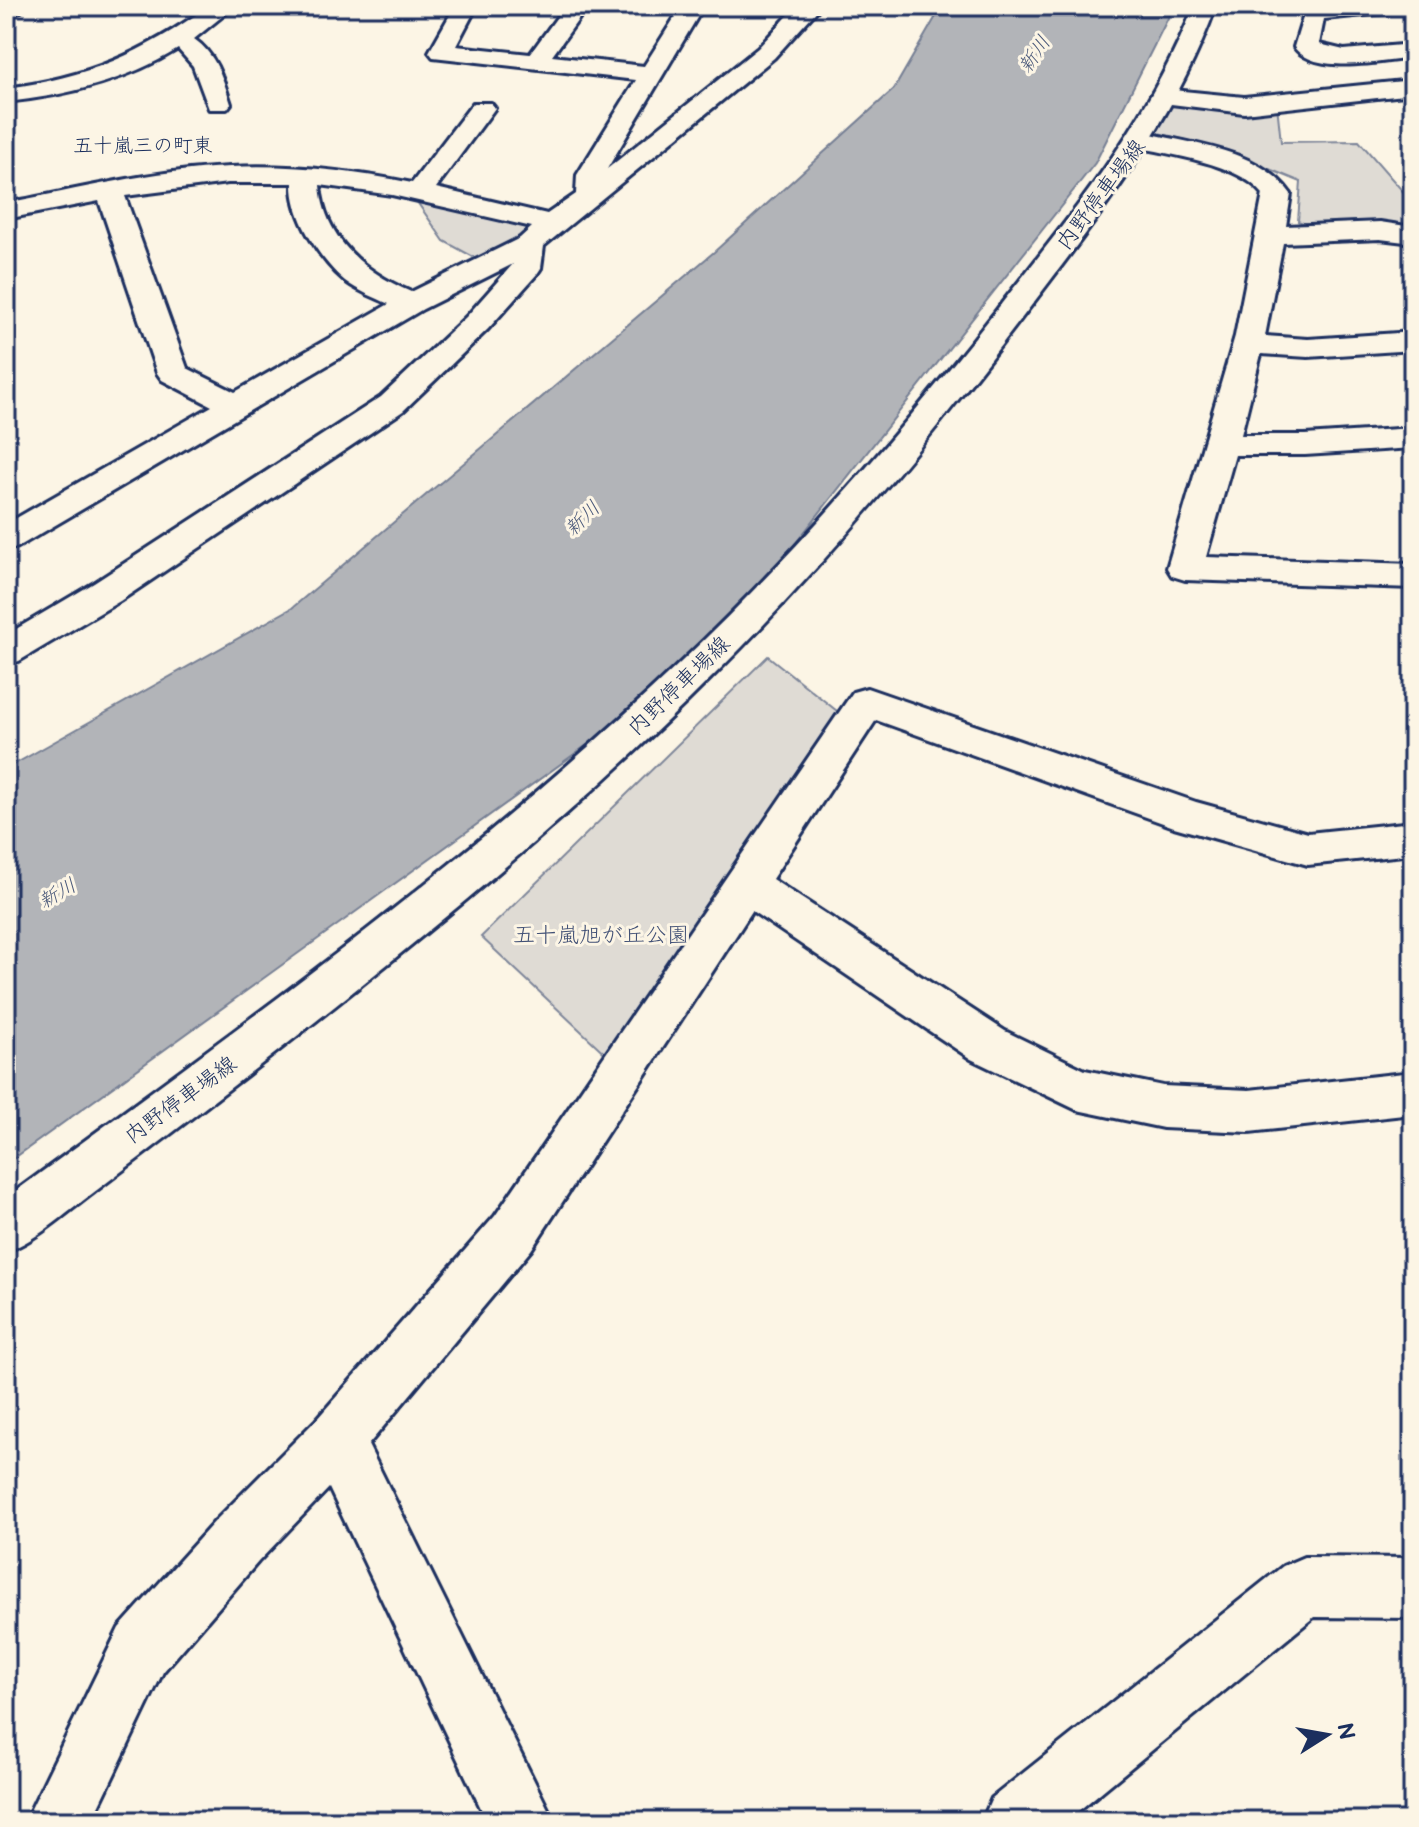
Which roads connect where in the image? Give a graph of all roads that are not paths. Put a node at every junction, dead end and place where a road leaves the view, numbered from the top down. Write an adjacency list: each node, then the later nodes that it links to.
1 (13, 6): 9 (street)
2 (224, 6): 10 (street)
3 (466, 6): 12 (street)
4 (577, 6): 12 (street)
5 (693, 6): 13 (street)
6 (810, 6): 23 (street)
7 (1205, 6): 16 (street, 内野停車場線)
8 (1385, 6): 11 (street)
9 (6, 9)
10 (177, 40): 15 (street); 17 (street)
11 (1413, 51)
12 (537, 61): 13 (street)
13 (651, 74): 23 (street)
14 (1413, 87): 16 (street)
15 (6, 95)
16 (1163, 96): 19 (street, 内野停車場線)
17 (218, 104)
18 (482, 108): 22 (street)
19 (1142, 140): 26 (street); 40 (street, 内野停車場線)
20 (307, 177): 21 (street); 22 (street); 28 (street)
21 (110, 192): 24 (street); 31 (street)
22 (420, 192): 25 (street)
23 (589, 197): 25 (street)
24 (6, 211)
25 (541, 234): 28 (street); 36 (street)
26 (1272, 234): 27 (street); 30 (street)
27 (1413, 235)
28 (412, 303): 31 (street)
29 (1413, 341): 30 (street)
30 (1248, 344): 33 (street)
31 (237, 406): 34 (street)
32 (1413, 438): 33 (street)
33 (1223, 445): 35 (street)
34 (9, 532)
35 (1413, 576)
36 (6, 652)
37 (1413, 838): 38 (street)
38 (747, 885): 39 (street); 41 (street)
39 (1413, 1093)
40 (6, 1228)
41 (336, 1440): 43 (street); 44 (street)
42 (1413, 1588): 45 (street)
43 (58, 1821)
44 (521, 1821)
45 (1015, 1821)

